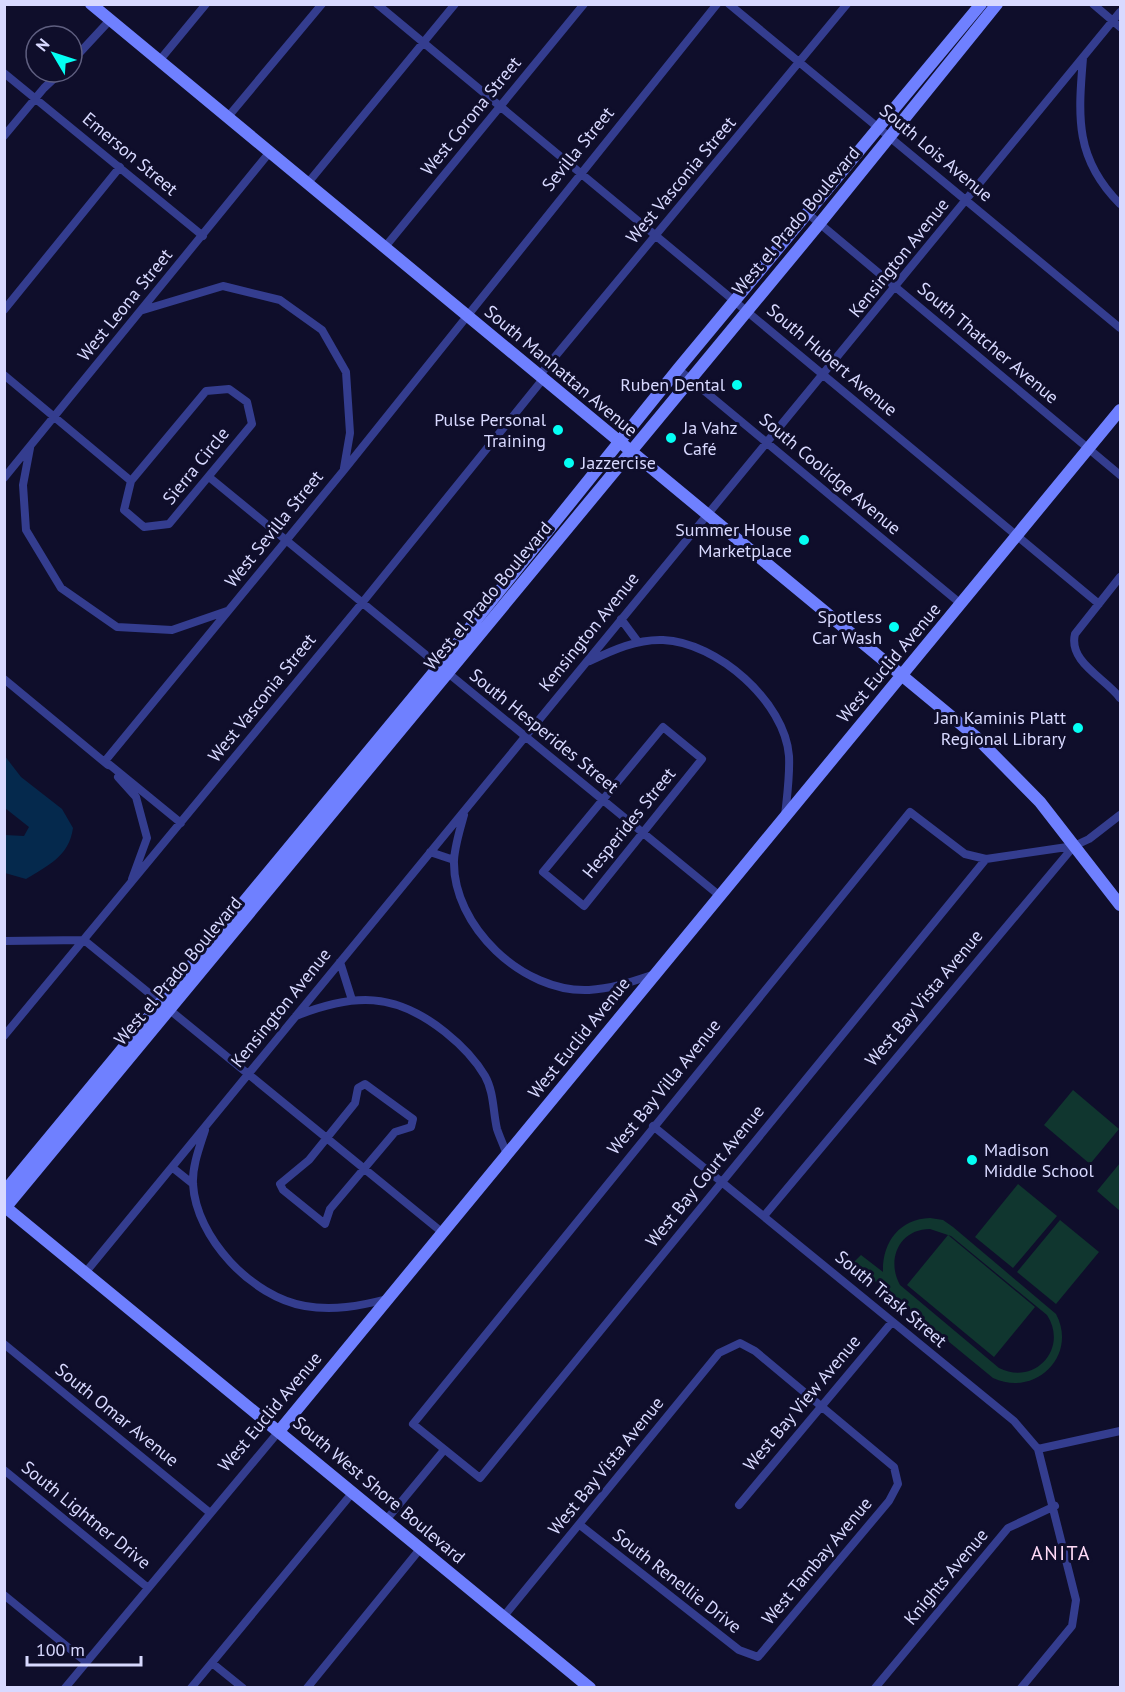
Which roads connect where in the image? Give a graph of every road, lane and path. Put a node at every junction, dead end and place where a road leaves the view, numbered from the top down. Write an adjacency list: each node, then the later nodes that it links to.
1 (206, 4): 21 (street)
2 (322, 4): 27 (street)
3 (377, 4): 17 (street, South Hubert Avenue)
4 (455, 4): 17 (street)
5 (584, 4): 26 (street, West Corona Street)
6 (717, 4): 33 (street, Sevilla Street)
7 (729, 4): 22 (street, South Lois Avenue)
8 (847, 4): 22 (street, West Vasconia Street)
9 (981, 4): 18 (street, West el Prado Boulevard)
10 (997, 4): 18 (street, West el Prado Boulevard)
11 (1093, 4): 15 (street)
12 (93, 5): 14 (street, South Manhattan Avenue)
13 (1120, 12): 15 (street, Kensington Avenue)
14 (110, 20): 19 (street); 21 (street, South Manhattan Avenue)
15 (1113, 21): 16 (street); 20 (street, Kensington Avenue)
16 (1120, 27)
17 (424, 42): 26 (street, South Hubert Avenue); 34 (street)
18 (958, 43): 28 (street, West el Prado Boulevard); 30 (street, West el Prado Boulevard)
19 (84, 48)
20 (1083, 58): 35 (street, Kensington Avenue); 36 (street)
21 (159, 61): 27 (street, South Manhattan Avenue)
22 (800, 63): 28 (street, South Lois Avenue); 40 (street, West Vasconia Street)
23 (4, 72): 25 (street, Emerson Street)
24 (49, 84): 25 (street)
25 (36, 97): 29 (street); 32 (street, Emerson Street)
26 (500, 106): 33 (street, South Hubert Avenue); 41 (street, West Corona Street)
27 (227, 118): 31 (street, South Manhattan Avenue)
28 (879, 128): 30 (street, South Lois Avenue); 37 (street, West el Prado Boulevard)
29 (4, 136)
30 (890, 136): 35 (street, South Lois Avenue); 38 (street, West el Prado Boulevard)
31 (269, 153): 34 (street, South Manhattan Avenue); 39 (street, West Leona Street)
32 (120, 167): 39 (street, Emerson Street); 44 (street)
33 (579, 172): 40 (street, South Hubert Avenue); 47 (street, Sevilla Street)
34 (307, 184): 41 (street, South Manhattan Avenue)
35 (967, 201): 42 (street, Kensington Avenue); 48 (street, South Lois Avenue)
36 (1120, 204)
37 (807, 213): 38 (street, South Thatcher Avenue); 43 (street, West el Prado Boulevard)
38 (820, 223): 42 (street, South Thatcher Avenue); 46 (street, West el Prado Boulevard)
39 (203, 236): 45 (street, West Leona Street)
40 (657, 237): 43 (street, South Hubert Avenue); 52 (street, West Vasconia Street)
41 (384, 248): 47 (street, South Manhattan Avenue)
42 (896, 287): 51 (street, Kensington Avenue); 61 (street, South Thatcher Avenue)
43 (735, 301): 46 (street, South Hubert Avenue); 49 (street, West el Prado Boulevard)
44 (4, 310)
45 (143, 310): 57 (street, West Leona Street); 63 (street)
46 (745, 310): 51 (street, South Hubert Avenue); 53 (street, West el Prado Boulevard)
47 (466, 315): 52 (street, South Manhattan Avenue); 63 (street, West Sevilla Street)
48 (1120, 328)
49 (678, 369): 53 (street, South Coolidge Avenue); 54 (street, West el Prado Boulevard)
50 (4, 375): 57 (street)
51 (824, 375): 59 (street, Kensington Avenue); 71 (street, South Hubert Avenue)
52 (541, 377): 58 (street, South Manhattan Avenue); 75 (street, West Vasconia Street)
53 (690, 379): 56 (street, West el Prado Boulevard); 59 (street, South Coolidge Avenue)
54 (648, 407): 56 (street); 58 (street, West el Prado Boulevard)
55 (1120, 410): 61 (street, West Euclid Avenue)
56 (660, 416): 62 (street, West el Prado Boulevard)
57 (54, 417): 60 (street, West Leona Street); 68 (street)
58 (619, 443): 62 (street, South Manhattan Avenue); 67 (street, West el Prado Boulevard)
59 (768, 443): 70 (street, Kensington Avenue); 76 (street, South Coolidge Avenue)
60 (30, 447): 66 (street, West Leona Street); 78 (street)
61 (1089, 449): 64 (street, South Thatcher Avenue); 71 (street, West Euclid Avenue)
62 (630, 453): 69 (street, West el Prado Boulevard); 70 (street, South Manhattan Avenue)
63 (344, 470): 72 (street, West Sevilla Street)
64 (1120, 475)
65 (209, 477): 68 (street, Sierra Circle); 68 (street, Sierra Circle); 72 (street, South Hesperides Street)
66 (4, 478)
67 (590, 479): 69 (street); 73 (street, West el Prado Boulevard)
68 (131, 481)
69 (601, 488): 73 (street, West el Prado Boulevard)
70 (707, 514): 79 (street, Kensington Avenue); 83 (street, South Manhattan Avenue)
71 (1017, 536): 76 (street, West Euclid Avenue); 77 (street, South Hubert Avenue)
72 (286, 541): 75 (street, South Hesperides Street); 78 (street, West Sevilla Street)
73 (520, 575): 82 (street, West el Prado Boulevard)
74 (1120, 577): 77 (street)
75 (362, 603): 82 (street, South Hesperides Street); 92 (street, West Vasconia Street)
76 (961, 604): 83 (street, West Euclid Avenue)
77 (1098, 604): 85 (street)
78 (228, 611): 87 (street, West Sevilla Street)
79 (621, 619): 80 (street); 81 (street, Kensington Avenue)
80 (638, 642): 81 (street); 91 (street)
81 (586, 663): 86 (street, Kensington Avenue)
82 (443, 669): 86 (street, South Hesperides Street); 106 (street, West el Prado Boulevard)
83 (901, 676): 91 (street, West Euclid Avenue); 94 (street, South Manhattan Avenue)
84 (4, 679): 87 (street)
85 (1120, 698)
86 (525, 737): 88 (street, South Hesperides Street); 89 (street, Kensington Avenue)
87 (105, 761): 92 (street); 98 (street)
88 (603, 800): 93 (street, South Hesperides Street); 93 (street, Hesperides Street); 93 (street, Hesperides Street)
89 (465, 812): 95 (street, Kensington Avenue); 97 (street)
90 (1120, 815): 94 (street, West Bay Vista Avenue)
91 (784, 817): 99 (street, West Euclid Avenue)
92 (181, 823): 98 (street, West Vasconia Street)
93 (642, 831): 99 (street, South Hesperides Street)
94 (1074, 846): 96 (street); 100 (street, South Manhattan Avenue); 121 (street, West Bay Vista Avenue)
95 (430, 852): 97 (street); 103 (street, Kensington Avenue)
96 (986, 859): 112 (street, West Bay Villa Avenue); 117 (street, West Bay Court Avenue)
97 (454, 860): 104 (street)
98 (129, 886): 101 (street, West Vasconia Street)
99 (720, 896): 104 (street, West Euclid Avenue)
100 (1120, 905)
101 (84, 940): 102 (street); 106 (street); 108 (street, West Vasconia Street)
102 (4, 941)
103 (340, 962): 105 (street); 107 (street, Kensington Avenue)
104 (655, 973): 114 (street, West Euclid Avenue)
105 (352, 1000): 107 (street); 114 (street)
106 (166, 1006): 109 (street); 110 (street, West el Prado Boulevard)
107 (296, 1016): 109 (street, Kensington Avenue)
108 (4, 1036)
109 (249, 1074): 111 (street, Kensington Avenue); 113 (street)
110 (96, 1090): 119 (street, West el Prado Boulevard); 120 (street, West el Prado Boulevard)
111 (205, 1126): 115 (street, Kensington Avenue); 118 (street)
112 (653, 1126): 117 (street, South Trask Street); 131 (street, West Bay Villa Avenue)
113 (326, 1137): 116 (street); 116 (street); 116 (street)
114 (507, 1155): 122 (street, West Euclid Avenue)
115 (173, 1167): 118 (street); 123 (street, Kensington Avenue)
116 (365, 1169): 122 (street)
117 (722, 1182): 121 (street, South Trask Street); 131 (street, West Bay Court Avenue)
118 (193, 1184): 124 (street)
119 (4, 1192)
120 (5, 1208): 123 (street, South West Shore Boulevard)
121 (764, 1216): 125 (street, South Trask Street)
122 (443, 1233): 124 (street, West Euclid Avenue)
123 (85, 1273): 128 (street, South West Shore Boulevard)
124 (387, 1299): 128 (street, West Euclid Avenue)
125 (892, 1322): 127 (street, West Bay View Avenue); 130 (street, South Trask Street)
126 (4, 1344): 136 (street, South Omar Avenue)
127 (821, 1408): 134 (street, West Bay View Avenue); 138 (street, West Bay Vista Avenue); 143 (street, West Tambay Avenue)
128 (280, 1431): 133 (street, South West Shore Boulevard); 136 (street, West Euclid Avenue)
129 (1120, 1431): 130 (street)
130 (1038, 1449): 135 (street)
131 (444, 1450): 137 (street)
132 (4, 1470): 140 (street, South Lightner Drive)
133 (352, 1492): 137 (street, South West Shore Boulevard); 145 (street)
134 (739, 1505)
135 (1055, 1506): 151 (street, Knights Avenue); 152 (street)
136 (209, 1512): 140 (street, West Euclid Avenue)
137 (387, 1520): 139 (street, South West Shore Boulevard)
138 (580, 1525): 142 (street, West Bay Vista Avenue); 143 (street, South Renellie Drive)
139 (420, 1549): 142 (street, South West Shore Boulevard); 149 (street)
140 (147, 1587): 144 (street, West Euclid Avenue)
141 (4, 1595): 144 (street)
142 (504, 1616): 150 (street, South West Shore Boulevard)
143 (758, 1657)
144 (86, 1662): 146 (street, West Euclid Avenue)
145 (212, 1663): 147 (street); 148 (street)
146 (64, 1688)
147 (191, 1688)
148 (243, 1688)
149 (307, 1688)
150 (590, 1688)
151 (876, 1688)
152 (1021, 1688)

